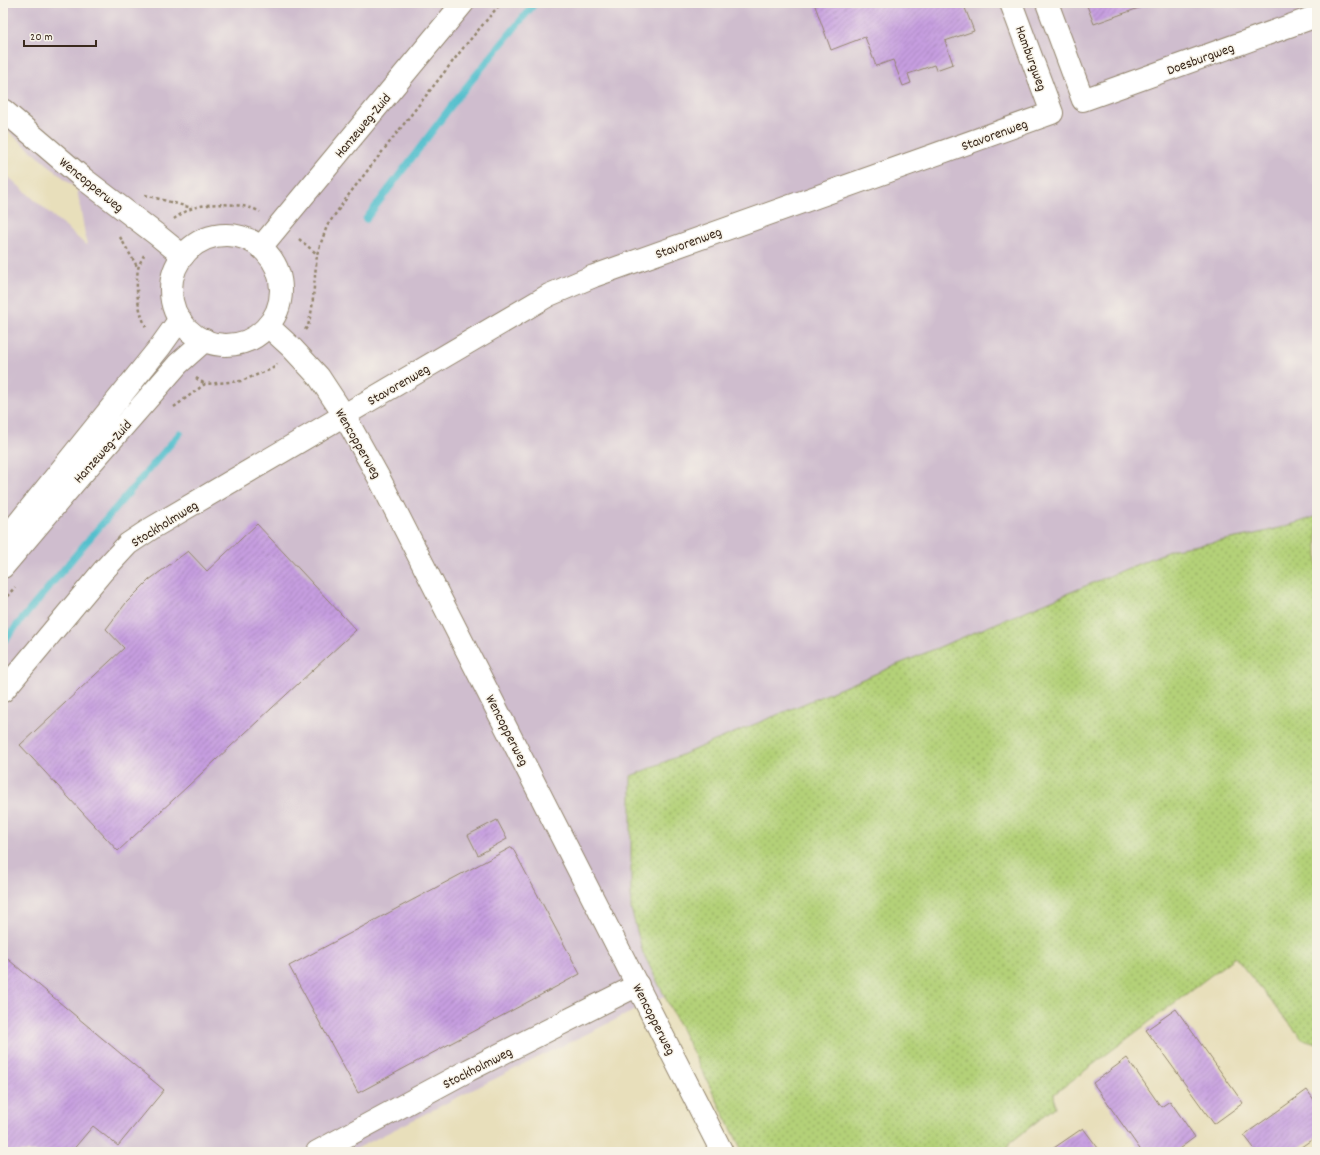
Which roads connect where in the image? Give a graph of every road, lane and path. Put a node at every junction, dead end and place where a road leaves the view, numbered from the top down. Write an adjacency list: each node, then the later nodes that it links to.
1 (463, 3): 7 (street, Hanzeweg-Zuid)
2 (1011, 3): 6 (street, Hamburgweg)
3 (1047, 3): 4 (street, Doesburgweg)
4 (1317, 16)
5 (3, 110): 8 (street, Wencopperweg)
6 (1052, 113): 12 (street, Stavorenweg)
7 (260, 247): 8 (street); 10 (street)
8 (183, 256): 9 (street)
9 (180, 319): 11 (street); 13 (street, Hanzeweg-Zuid)
10 (268, 326): 11 (street); 12 (street, Wencopperweg)
11 (205, 340): 14 (street, Hanzeweg-Zuid)
12 (344, 415): 15 (street, Stockholmweg); 16 (street, Wencopperweg)
13 (3, 542)
14 (3, 567)
15 (3, 690)
16 (638, 985): 17 (street, Stockholmweg); 18 (street, Wencopperweg)
17 (317, 1152)
18 (722, 1152)

